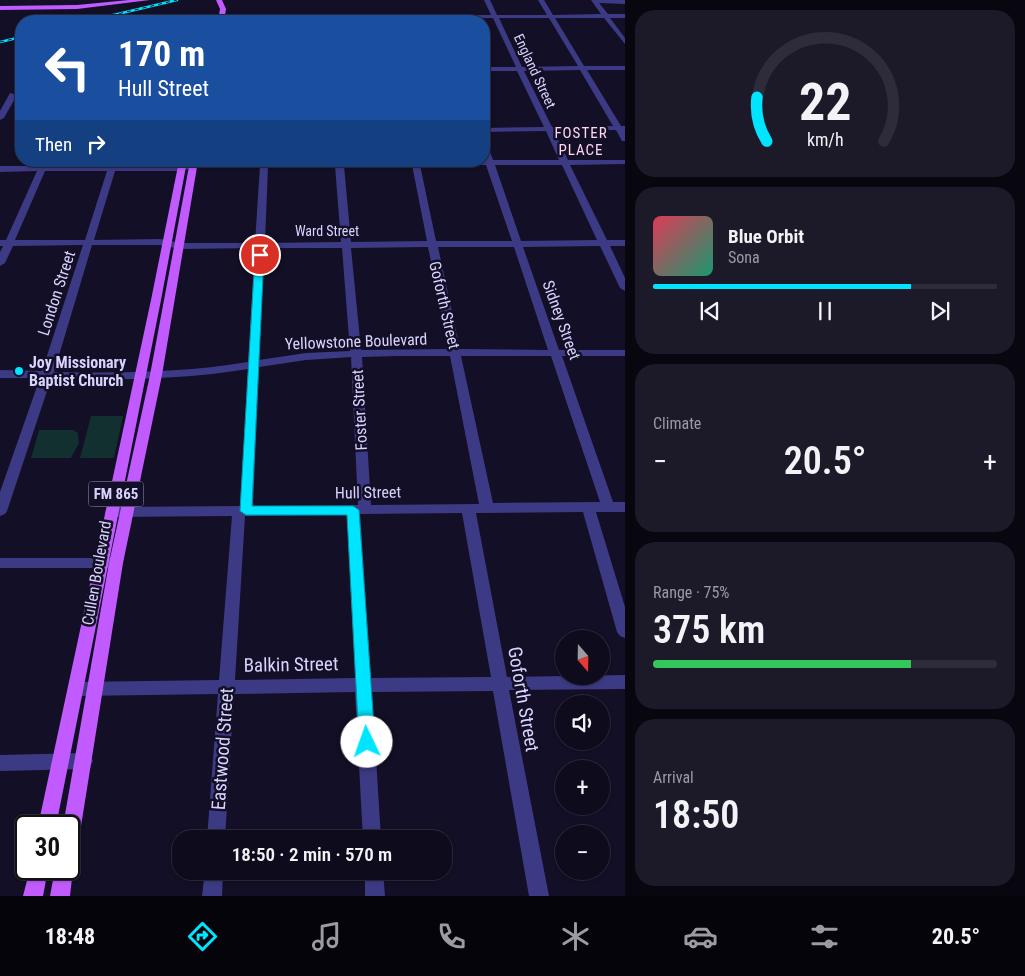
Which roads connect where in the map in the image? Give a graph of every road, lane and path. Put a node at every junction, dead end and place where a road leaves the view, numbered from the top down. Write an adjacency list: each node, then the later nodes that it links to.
1 (147, 0): 6 (main road)
2 (487, 0): 11 (street, England Street)
3 (541, 0): 7 (street)
4 (594, 1): 5 (street); 8 (street)
5 (625, 2)
6 (0, 8)
7 (550, 16): 8 (street); 11 (street); 14 (street)
8 (606, 16): 9 (street); 12 (street)
9 (625, 16)
10 (490, 17): 11 (street)
11 (495, 17): 13 (street, England Street)
12 (625, 42)
13 (520, 68): 14 (street); 16 (street); 22 (street, England Street)
14 (582, 68): 15 (street); 21 (street)
15 (625, 68)
16 (490, 69)
17 (0, 95): 18 (street)
18 (15, 95)
19 (15, 98): 20 (street)
20 (0, 118)
21 (622, 128): 22 (street); 24 (street)
22 (548, 129): 23 (street); 26 (street, England Street)
23 (490, 130)
24 (625, 139)
25 (490, 162): 26 (street); 43 (street, Sidney Street)
26 (564, 162): 27 (street); 40 (street, England Street)
27 (625, 162)
28 (22, 167): 37 (street)
29 (43, 167): 39 (street)
30 (89, 167): 36 (street)
31 (131, 167): 36 (street)
32 (187, 167): 42 (main road, Cullen Boulevard / FM 865)
33 (264, 167): 46 (street, Eastwood Street)
34 (339, 167): 44 (street, Foster Street)
35 (416, 167): 45 (street, Goforth Street)
36 (112, 168): 38 (street, London Street)
37 (0, 169)
38 (89, 242): 39 (street, Ward Street); 42 (street, Ward Street); 56 (street, London Street)
39 (5, 243): 47 (street)
40 (604, 243): 41 (street, Ward Street); 43 (street, Ward Street); 48 (street, England Street)
41 (625, 243)
42 (174, 244): 46 (street, Ward Street); 49 (main road, Cullen Boulevard / FM 865)
43 (517, 244): 45 (street, Ward Street); 51 (street, Sidney Street)
44 (346, 245): 45 (street, Ward Street); 46 (street, Ward Street); 53 (street, Foster Street)
45 (431, 245): 50 (street, Goforth Street)
46 (260, 246): 54 (street, Eastwood Street)
47 (0, 263)
48 (625, 288)
49 (163, 300): 57 (main road, Cullen Boulevard / FM 865); 58 (main road, Cullen Boulevard / FM 865)
50 (455, 353): 51 (street, Yellowstone Boulevard); 53 (street, Yellowstone Boulevard); 62 (street, Goforth Street)
51 (556, 353): 52 (street, Yellowstone Boulevard); 60 (street, Sidney Street)
52 (625, 353)
53 (356, 355): 54 (street, Yellowstone Boulevard); 64 (street, Foster Street)
54 (252, 366): 57 (street, Yellowstone Boulevard); 66 (street, Eastwood Street)
55 (0, 374): 56 (street, Yellowstone Boulevard)
56 (47, 374): 58 (street, Yellowstone Boulevard); 65 (street, London Street)
57 (156, 375): 58 (street, Yellowstone Boulevard); 67 (main road, Cullen Boulevard / FM 865)
58 (140, 376): 67 (main road, Cullen Boulevard / FM 865)
59 (588, 507): 60 (street, Hull Street); 62 (street, Hull Street); 71 (street)
60 (608, 507): 61 (street, Hull Street)
61 (625, 507)
62 (487, 508): 63 (street, Hull Street)
63 (468, 509): 64 (street, Hull Street); 74 (street, Goforth Street)
64 (359, 510): 66 (street, Hull Street); 73 (street, Foster Street)
65 (0, 511)
66 (242, 511): 67 (street, Hull Street); 75 (street, Eastwood Street)
67 (120, 512): 68 (main road, Cullen Boulevard / FM 865); 69 (main road, Cullen Boulevard / FM 865)
68 (100, 563): 69 (street); 70 (street); 76 (main road, Cullen Boulevard / FM 865)
69 (116, 563): 77 (main road, Cullen Boulevard / FM 865)
70 (0, 564)
71 (625, 632)
72 (625, 682): 74 (street, Balkin Street)
73 (364, 684): 74 (street, Balkin Street); 75 (street, Balkin Street); 84 (street, Foster Street)
74 (501, 685): 93 (street, Goforth Street)
75 (227, 687): 77 (street, Balkin Street); 83 (street, Eastwood Street)
76 (77, 689): 77 (street, Balkin Street); 79 (main road, Cullen Boulevard / FM 865)
77 (96, 689): 78 (main road, Cullen Boulevard / FM 865)
78 (84, 761): 79 (street); 82 (main road, Cullen Boulevard / FM 865)
79 (61, 762): 80 (street); 81 (main road, Cullen Boulevard / FM 865)
80 (0, 763)
81 (50, 815)
82 (74, 815)
83 (217, 830)
84 (372, 830)
85 (37, 880): 89 (main road)
86 (62, 880): 90 (main road)
87 (213, 880): 91 (street)
88 (374, 880): 92 (street)
89 (33, 896)
90 (60, 896)
91 (212, 896)
92 (375, 896)
93 (539, 896)

